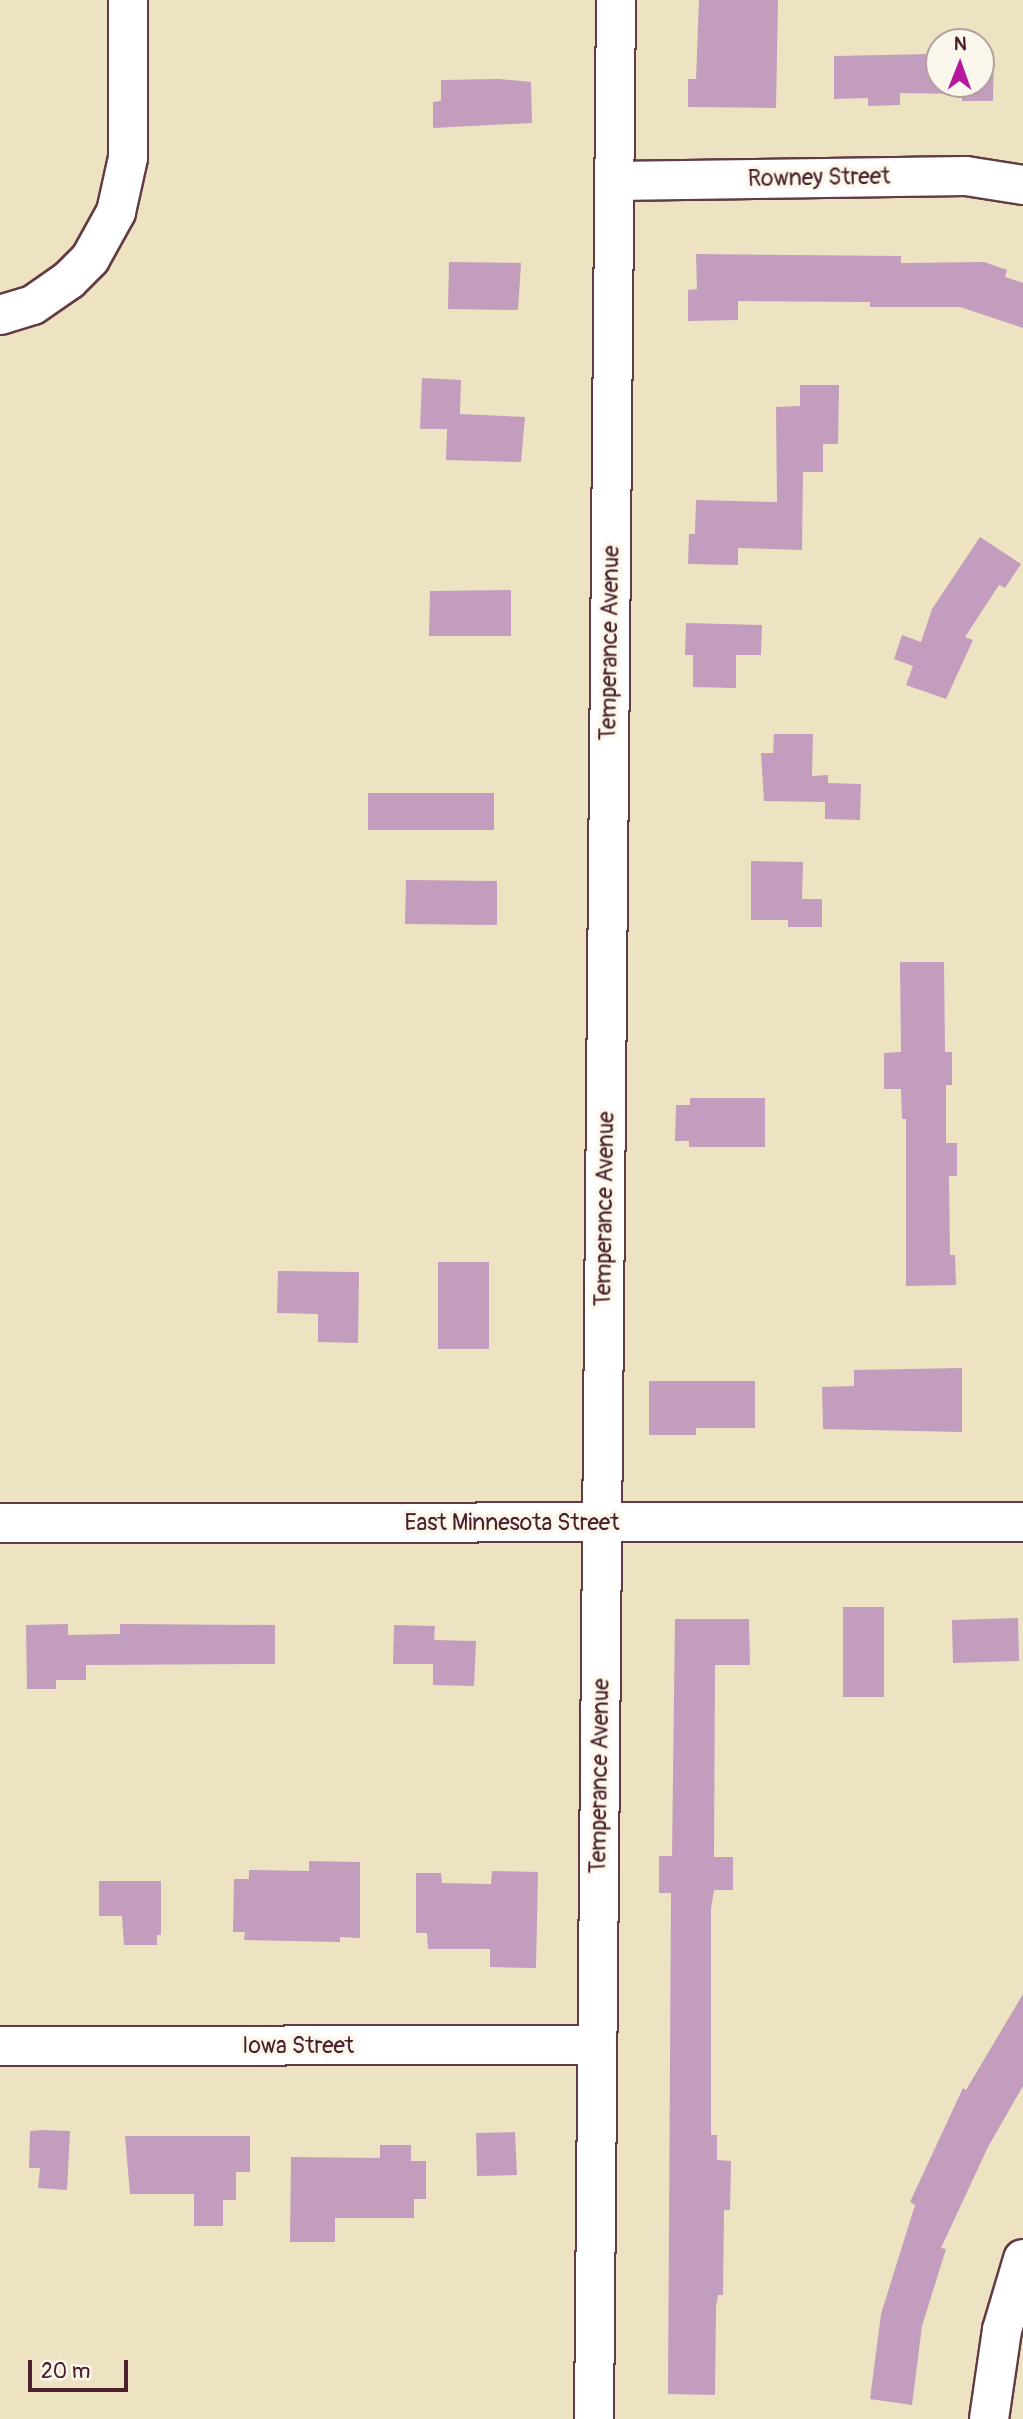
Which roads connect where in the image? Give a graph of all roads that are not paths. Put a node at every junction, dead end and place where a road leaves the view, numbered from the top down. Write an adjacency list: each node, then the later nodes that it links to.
1 (128, 0): 5 (street)
2 (616, 0): 3 (street, Temperance Avenue)
3 (614, 181): 4 (street, Rowney Street); 8 (street, Temperance Avenue)
4 (1023, 185)
5 (0, 316)
6 (1023, 1522): 8 (street, East Minnesota Street)
7 (0, 1523): 8 (street, East Minnesota Street)
8 (602, 1523): 9 (street, Temperance Avenue)
9 (597, 2045): 10 (street, Iowa Street); 12 (street, Temperance Avenue)
10 (0, 2046)
11 (1023, 2259): 13 (street)
12 (594, 2419)
13 (989, 2419)

